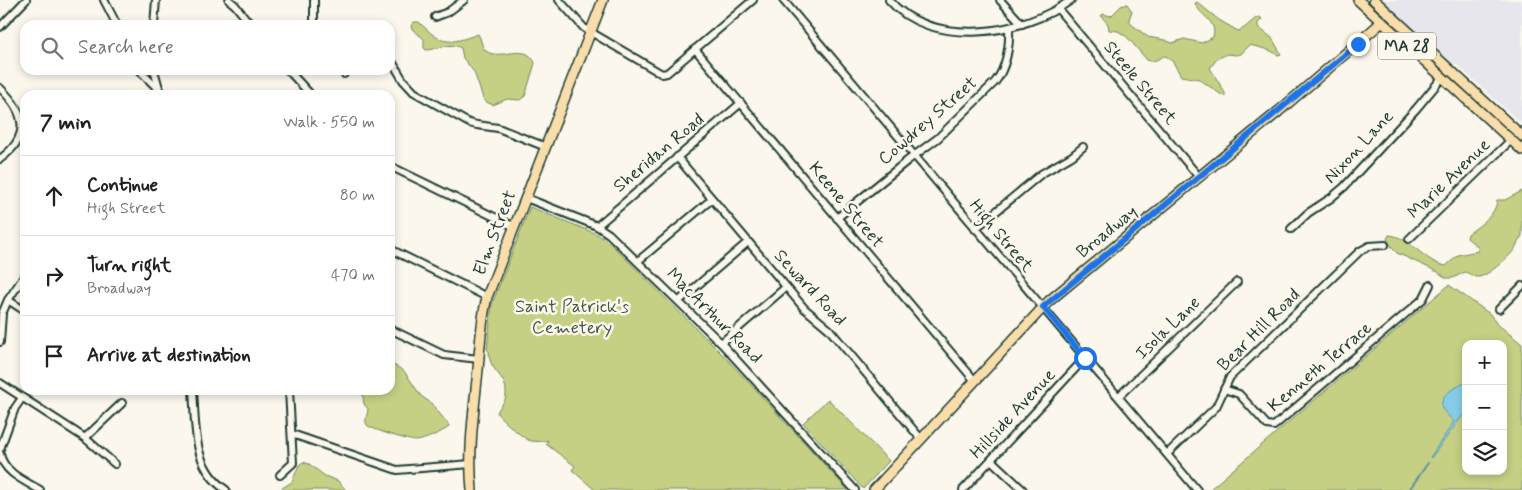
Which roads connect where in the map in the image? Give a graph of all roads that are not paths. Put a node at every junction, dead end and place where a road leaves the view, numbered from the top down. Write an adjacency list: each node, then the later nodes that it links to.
1 (26, 0): 25 (street)
2 (104, 0): 19 (street)
3 (156, 0): 20 (street)
4 (229, 0): 21 (street)
5 (314, 0): 22 (street)
6 (464, 0): 18 (street)
7 (559, 0): 27 (street)
8 (603, 0): 27 (main road, Elm Street)
9 (753, 0): 28 (street)
10 (783, 0): 16 (street, High Street)
11 (890, 0): 26 (street)
12 (1000, 0): 24 (street)
13 (1071, 0): 17 (street)
14 (1358, 0): 23 (main road, MA 28)
15 (1374, 0): 40 (main road, MA 28)
16 (789, 4): 45 (street, High Street)
17 (1058, 8): 24 (street); 49 (street, Steele Street)
18 (435, 17)
19 (114, 20)
20 (154, 20)
21 (247, 20)
22 (314, 20)
23 (1382, 22): 33 (main road, MA 28); 49 (main road, Broadway)
24 (1022, 24): 26 (street)
25 (0, 27)
26 (1009, 28): 45 (street, Cowdrey Street)
27 (591, 31): 28 (street); 42 (main road, Elm Street)
28 (695, 49): 37 (street, Keene Street)
29 (395, 67): 42 (street)
30 (144, 75): 35 (street)
31 (155, 75): 35 (street)
32 (293, 75): 36 (street)
33 (1442, 78): 41 (main road, MA 28); 56 (street, Nixon Lane)
34 (0, 88): 38 (street)
35 (158, 88)
36 (306, 90)
37 (742, 103): 46 (street, Sheridan Road); 52 (street, Keene Street)
38 (20, 112)
39 (20, 130): 47 (street)
40 (1522, 136)
41 (1511, 140): 44 (main road, MA 28); 57 (street, Marie Avenue)
42 (546, 147): 50 (main road, Elm Street)
43 (1083, 147): 55 (street)
44 (1522, 150)
45 (914, 155): 52 (street, Cowdrey Street); 55 (street, High Street)
46 (677, 158): 51 (street, Seward Road); 53 (street, Sheridan Road)
47 (0, 159)
48 (395, 168): 54 (street)
49 (1199, 178): 70 (main road, Broadway)
50 (526, 198): 53 (street, MacArthur Road); 54 (main road, Elm Street)
51 (712, 199): 58 (street, Seward Road); 61 (street)
52 (837, 218): 78 (street, Keene Street)
53 (597, 226): 61 (street, MacArthur Road)
54 (515, 227): 67 (main road, Elm Street)
55 (975, 229): 70 (street, High Street)
56 (1291, 229)
57 (1409, 239)
58 (748, 242): 66 (street, Seward Road); 69 (street)
59 (1385, 245): 80 (street, Bear Hill Road)
60 (395, 252): 67 (street)
61 (638, 261): 69 (street, MacArthur Road)
62 (20, 282): 68 (street)
63 (1237, 282): 83 (street, Isola Lane)
64 (1430, 285): 80 (street, Kenneth Terrace)
65 (1522, 286): 72 (street)
66 (786, 287): 75 (street); 88 (street, Seward Road)
67 (488, 297): 77 (main road, Elm Street)
68 (8, 300): 71 (street); 74 (street)
69 (679, 301): 75 (street, MacArthur Road)
70 (1043, 307): 76 (street, High Street); 78 (main road, Broadway)
71 (20, 308)
72 (1499, 309)
73 (395, 331): 77 (street)
74 (0, 342)
75 (721, 343): 99 (street, MacArthur Road)
76 (1085, 358): 83 (street, High Street); 92 (street, Hillside Avenue)
77 (479, 359): 94 (main road, Elm Street)
78 (975, 381): 88 (main road, Broadway)
79 (0, 383): 84 (street)
80 (1224, 389): 91 (street, Bear Hill Road)
81 (194, 395): 97 (street)
82 (289, 395): 86 (street)
83 (1119, 396): 91 (street, High Street)
84 (22, 398): 87 (street); 89 (street)
85 (122, 403): 87 (street)
86 (292, 434): 94 (street); 95 (street)
87 (85, 438): 93 (street)
88 (921, 439): 100 (main road, Broadway)
89 (0, 449)
90 (0, 454): 96 (street)
91 (1167, 454): 103 (street, High Street)
92 (991, 460): 101 (street, Hillside Avenue); 102 (street)
93 (115, 464)
94 (471, 464): 98 (main road, Elm Street)
95 (280, 475)
96 (40, 490)
97 (226, 490)
98 (472, 490)
99 (855, 490)
100 (874, 490)
101 (963, 490)
102 (1023, 490)
103 (1197, 490)

